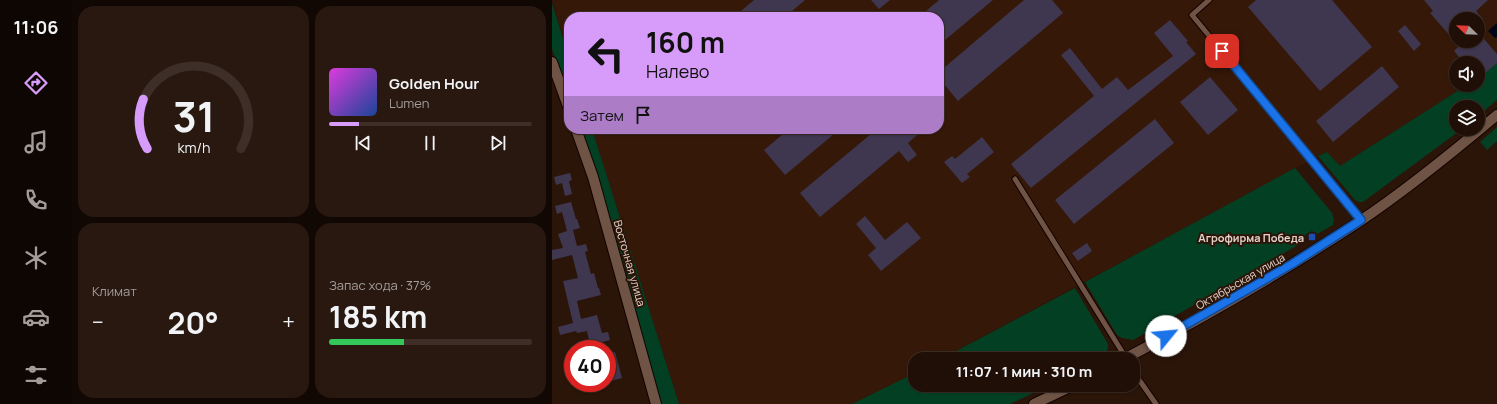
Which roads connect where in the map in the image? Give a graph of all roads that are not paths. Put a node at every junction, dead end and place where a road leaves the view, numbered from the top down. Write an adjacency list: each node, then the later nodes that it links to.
1 (1209, 0): 7 (lane)
2 (552, 62): 3 (street)
3 (564, 95)
4 (1497, 115): 7 (street, Октябрьская улица)
5 (578, 134): 13 (street, Восточная улица)
6 (1015, 179): 8 (lane)
7 (1361, 220): 9 (street, Октябрьская улица)
8 (1121, 352)
9 (1138, 352)
10 (1140, 380): 15 (lane)
11 (1064, 392): 12 (street)
12 (1055, 399): 14 (street)
13 (656, 404)
14 (1034, 404)
15 (1156, 404)

